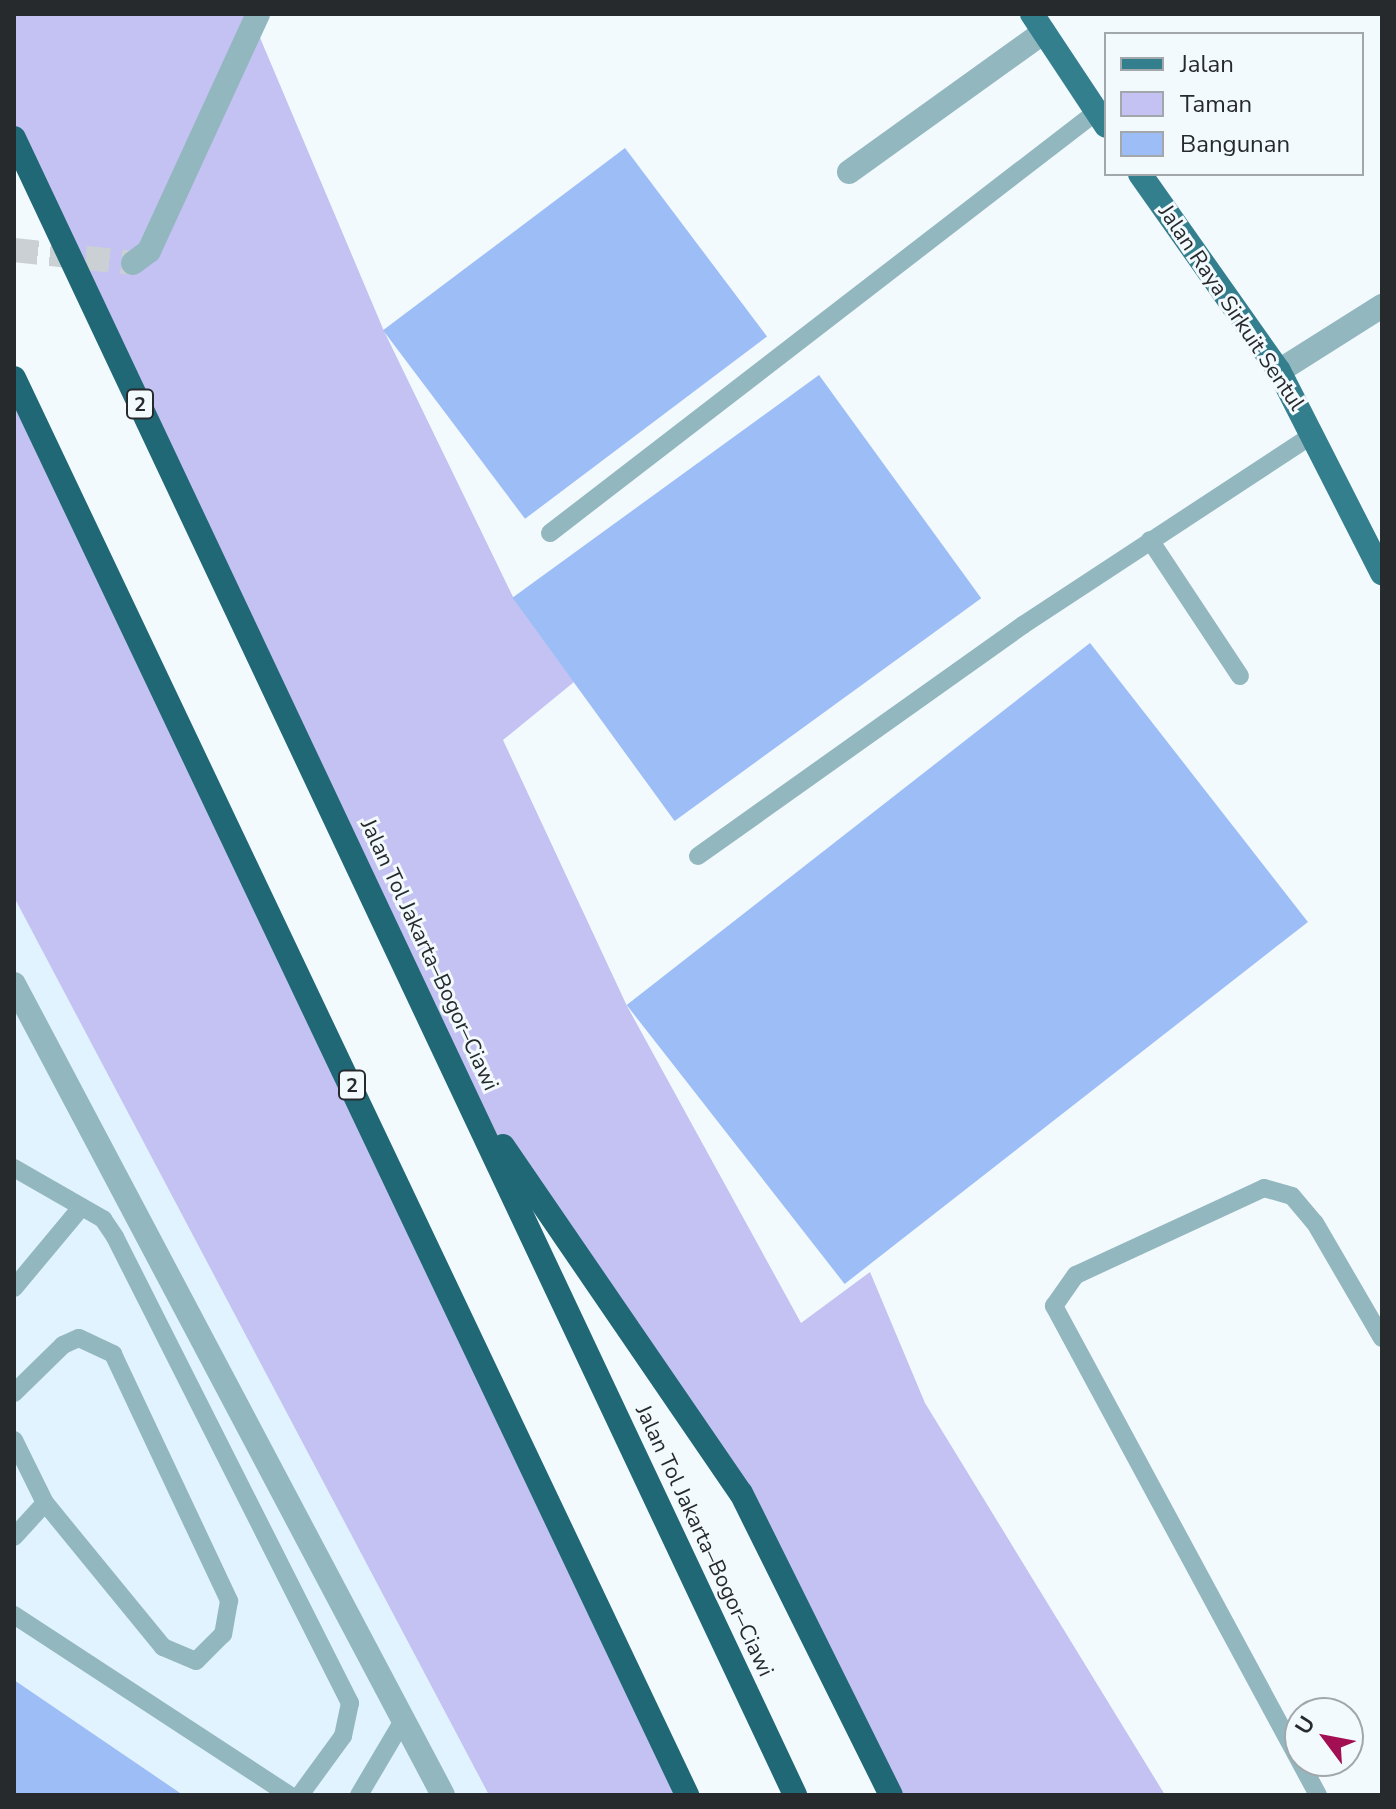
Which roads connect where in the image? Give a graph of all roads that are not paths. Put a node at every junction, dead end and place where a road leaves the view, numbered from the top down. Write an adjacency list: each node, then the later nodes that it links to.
1 (258, 14): 7 (street)
2 (1038, 23): 3 (main road); 5 (street)
3 (1101, 119): 12 (lane)
4 (14, 138): 18 (highway, Jalan Tol Jakarta–Bogor–Ciawi / 2)
5 (849, 172)
6 (1141, 176): 9 (main road, Jalan Raya Sirkuit Sentul)
7 (133, 263)
8 (1382, 306): 9 (street)
9 (1279, 371): 11 (main road, Jalan Raya Sirkuit Sentul)
10 (14, 378): 33 (highway, 2)
11 (1314, 434): 13 (lane); 14 (main road, Jalan Raya Sirkuit Sentul)
12 (550, 533)
13 (1150, 540): 15 (lane); 16 (lane)
14 (1382, 573)
15 (1240, 676)
16 (698, 856)
17 (14, 984): 28 (street)
18 (461, 1084): 34 (highway, Jalan Tol Jakarta–Bogor–Ciawi / 2); 35 (highway)
19 (14, 1168): 20 (lane)
20 (79, 1210): 21 (lane); 30 (lane)
21 (14, 1288)
22 (1382, 1338): 36 (lane)
23 (14, 1393): 25 (lane)
24 (14, 1440): 25 (lane)
25 (45, 1503): 26 (lane)
26 (14, 1537)
27 (14, 1615): 29 (lane)
28 (404, 1719): 31 (lane); 32 (street)
29 (289, 1795)
30 (300, 1795)
31 (359, 1795)
32 (443, 1795)
33 (687, 1795)
34 (795, 1795)
35 (891, 1795)
36 (1318, 1795)

